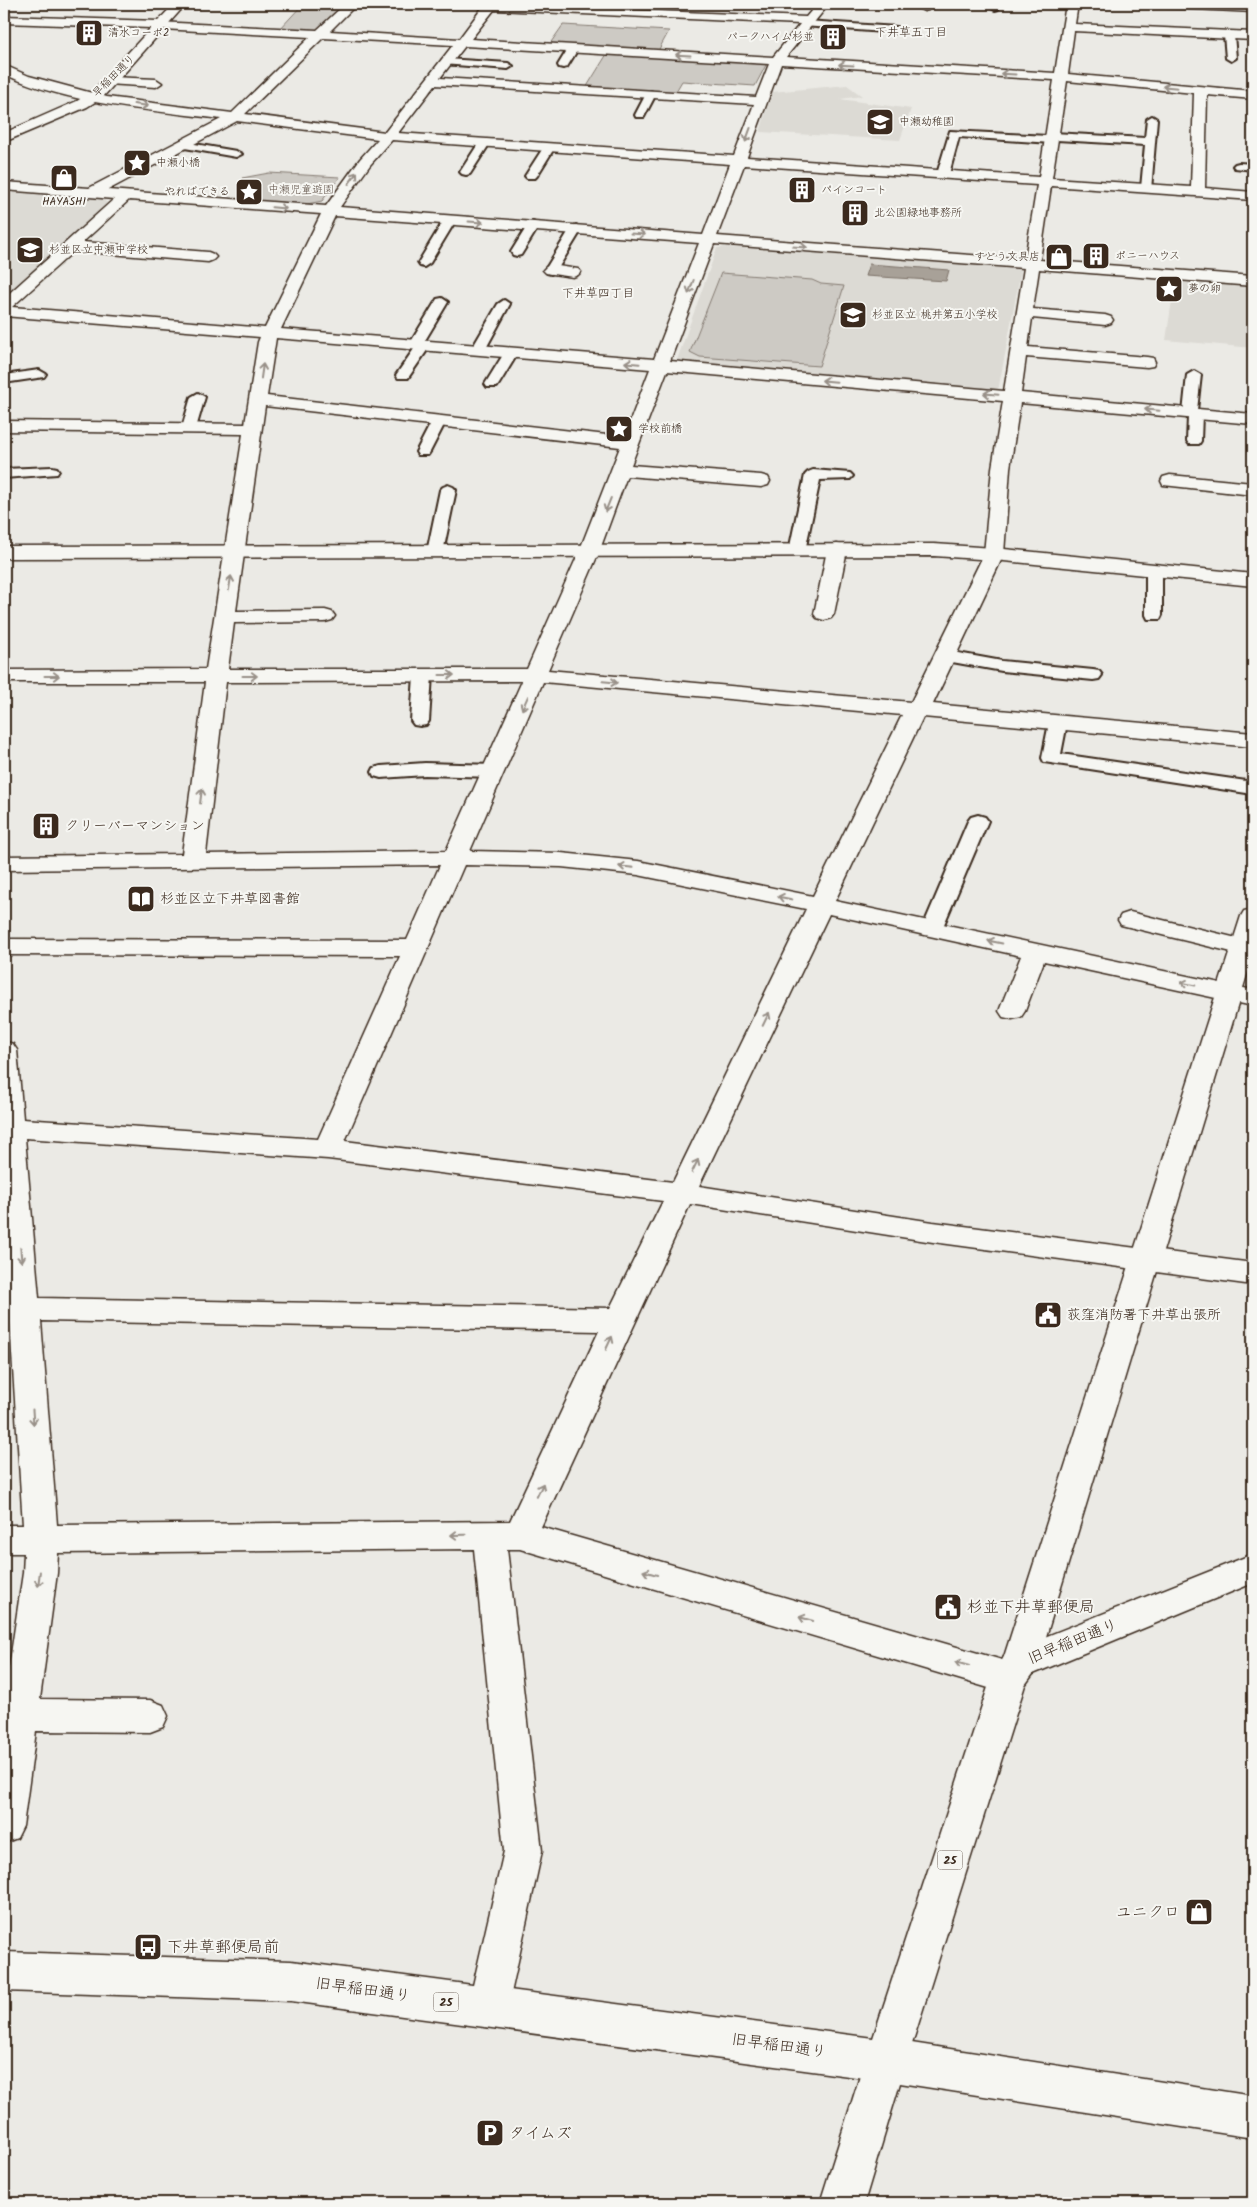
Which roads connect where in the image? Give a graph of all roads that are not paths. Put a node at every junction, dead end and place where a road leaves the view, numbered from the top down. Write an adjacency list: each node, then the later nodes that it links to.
1 (180, 4): 10 (street, 早稲田通り)
2 (351, 4): 13 (street)
3 (824, 4): 9 (street)
4 (1072, 4): 11 (street)
5 (1154, 4): 7 (street)
6 (490, 5): 9 (street); 16 (street)
7 (1253, 9)
8 (4, 19): 10 (street)
9 (807, 22): 12 (lane); 19 (street)
10 (162, 24): 13 (street); 26 (street, 早稲田通り)
11 (1069, 27): 14 (street); 24 (street)
12 (897, 30)
13 (320, 34): 16 (street); 34 (street)
14 (1229, 35): 15 (street); 18 (lane)
15 (1253, 36)
16 (461, 42): 17 (street); 20 (street)
17 (573, 49): 19 (street, one-way to 17); 21 (lane)
18 (1231, 58)
19 (777, 60): 24 (street, one-way to 19); 32 (street)
20 (446, 62): 22 (lane); 25 (street)
21 (563, 65)
22 (508, 66)
23 (4, 69): 31 (street)
24 (1062, 77): 28 (street, one-way to 24); 38 (street)
25 (431, 80): 29 (street); 36 (street)
26 (111, 81): 27 (street); 31 (street, 早稲田通り)
27 (156, 83)
28 (1201, 90): 30 (street); 54 (street)
29 (651, 94): 32 (street); 33 (lane)
30 (1253, 95)
31 (93, 98): 34 (street, one-way to 34); 37 (street, 早稲田通り)
32 (760, 101): 44 (street, one-way to 44)
33 (640, 115)
34 (235, 117): 36 (street); 41 (street)
35 (1152, 119): 39 (lane)
36 (388, 136): 40 (street); 57 (street, one-way to 36)
37 (4, 138)
38 (1052, 138): 39 (lane); 48 (lane); 50 (street)
39 (1150, 142): 52 (lane)
40 (484, 143): 42 (street); 47 (lane)
41 (183, 145): 43 (lane); 53 (street)
42 (549, 147): 44 (street); 49 (lane)
43 (236, 154)
44 (739, 160): 48 (street); 61 (street)
45 (1239, 166): 46 (lane)
46 (1253, 167)
47 (466, 172)
48 (943, 174): 50 (street)
49 (531, 176)
50 (1045, 181): 52 (street); 66 (street)
51 (4, 186): 53 (street)
52 (1147, 188): 54 (street)
53 (90, 192): 55 (street)
54 (1198, 192): 56 (street)
55 (126, 195): 57 (street, one-way to 57); 62 (street)
56 (1253, 196)
57 (329, 212): 58 (street); 76 (street)
58 (450, 220): 59 (street, one-way to 59); 65 (lane)
59 (532, 226): 60 (street); 63 (lane)
60 (576, 229): 61 (street, one-way to 61); 67 (lane)
61 (709, 240): 66 (street, one-way to 66); 82 (street, one-way to 82)
62 (70, 246): 64 (street); 72 (street)
63 (517, 252)
64 (208, 257)
65 (424, 264)
66 (1032, 264): 69 (street); 74 (street)
67 (551, 270): 68 (street)
68 (573, 272)
69 (1253, 281)
70 (442, 302): 77 (lane)
71 (504, 304): 78 (lane)
72 (4, 306)
73 (4, 311): 76 (street)
74 (1025, 313): 75 (street); 79 (street)
75 (1105, 320)
76 (269, 334): 77 (street); 90 (street, one-way to 76)
77 (420, 345): 78 (street); 84 (lane)
78 (478, 350): 80 (street)
79 (1019, 351): 81 (street); 88 (street)
80 (511, 353): 82 (street, one-way to 80); 87 (lane)
81 (1148, 362)
82 (661, 366): 88 (street, one-way to 82); 98 (street)
83 (40, 374): 86 (lane)
84 (403, 375)
85 (1194, 376): 91 (lane)
86 (4, 380)
87 (492, 384)
88 (1012, 396): 91 (street, one-way to 88); 114 (street)
89 (198, 397): 95 (lane)
90 (258, 400): 93 (street); 96 (street)
91 (1193, 414): 92 (street); 97 (lane)
92 (1253, 419)
93 (439, 421): 98 (street); 99 (lane)
94 (4, 426): 95 (street)
95 (189, 428): 96 (street)
96 (254, 429): 111 (street)
97 (1194, 441)
98 (632, 444): 100 (street)
99 (423, 452)
100 (622, 470): 105 (street); 113 (street, one-way to 113)
101 (52, 471): 102 (lane)
102 (4, 474)
103 (845, 476): 108 (lane)
104 (1170, 481): 106 (street)
105 (761, 482)
106 (1253, 489)
107 (448, 490): 112 (lane)
108 (797, 550): 109 (street); 113 (street)
109 (837, 550): 114 (street); 117 (street)
110 (4, 552): 111 (street)
111 (234, 552): 112 (street); 120 (street, one-way to 111)
112 (435, 552): 113 (street)
113 (589, 552): 123 (street)
114 (994, 554): 115 (street); 121 (street)
115 (1154, 570): 116 (street); 118 (lane)
116 (1253, 580)
117 (824, 614)
118 (1154, 615)
119 (325, 616): 120 (street)
120 (224, 617): 126 (street)
121 (947, 656): 124 (lane); 127 (street)
122 (423, 675): 123 (street, one-way to 123); 126 (street, one-way to 122); 128 (lane)
123 (537, 675): 127 (street, one-way to 127); 131 (street, one-way to 131)
124 (1093, 675)
125 (4, 676): 126 (street, one-way to 126)
126 (216, 676): 136 (street, one-way to 126)
127 (915, 710): 129 (street); 138 (street)
128 (420, 721)
129 (1058, 723): 130 (street); 133 (lane)
130 (1253, 740)
131 (494, 771): 132 (lane); 135 (street)
132 (381, 772)
133 (1253, 788)
134 (978, 821): 141 (lane)
135 (455, 858): 136 (street); 138 (street, one-way to 135); 144 (street)
136 (193, 862): 137 (street)
137 (4, 863)
138 (821, 905): 141 (street); 151 (street, one-way to 138)
139 (1253, 916): 143 (street)
140 (1130, 920): 143 (street)
141 (932, 929): 145 (street, one-way to 141)
142 (4, 947): 144 (street)
143 (1244, 947): 146 (street)
144 (417, 948): 150 (street)
145 (1035, 951): 146 (street, one-way to 145); 147 (street)
146 (1241, 995): 152 (street)
147 (1012, 1011)
148 (4, 1050): 149 (street)
149 (7, 1127): 150 (street); 154 (street, one-way to 154)
150 (328, 1148): 151 (street)
151 (682, 1193): 152 (street); 155 (street)
152 (1145, 1259): 153 (street); 160 (street)
153 (1253, 1274)
154 (14, 1309): 155 (street); 158 (street, one-way to 158)
155 (620, 1320): 156 (street, one-way to 155)
156 (504, 1535): 158 (street, one-way to 158); 160 (street, one-way to 156); 165 (street)
157 (4, 1539): 158 (street)
158 (41, 1539): 161 (street, one-way to 161)
159 (1253, 1568): 160 (street, 旧早稲田通り)
160 (1014, 1671): 166 (street, 25)
161 (20, 1715): 162 (street); 163 (street)
162 (150, 1716)
163 (4, 1826)
164 (4, 1972): 165 (street, 旧早稲田通り / 25)
165 (488, 2007): 166 (street, 旧早稲田通り / 25)
166 (886, 2060): 167 (street, 旧早稲田通り); 168 (street)
167 (1253, 2117)
168 (842, 2203)

